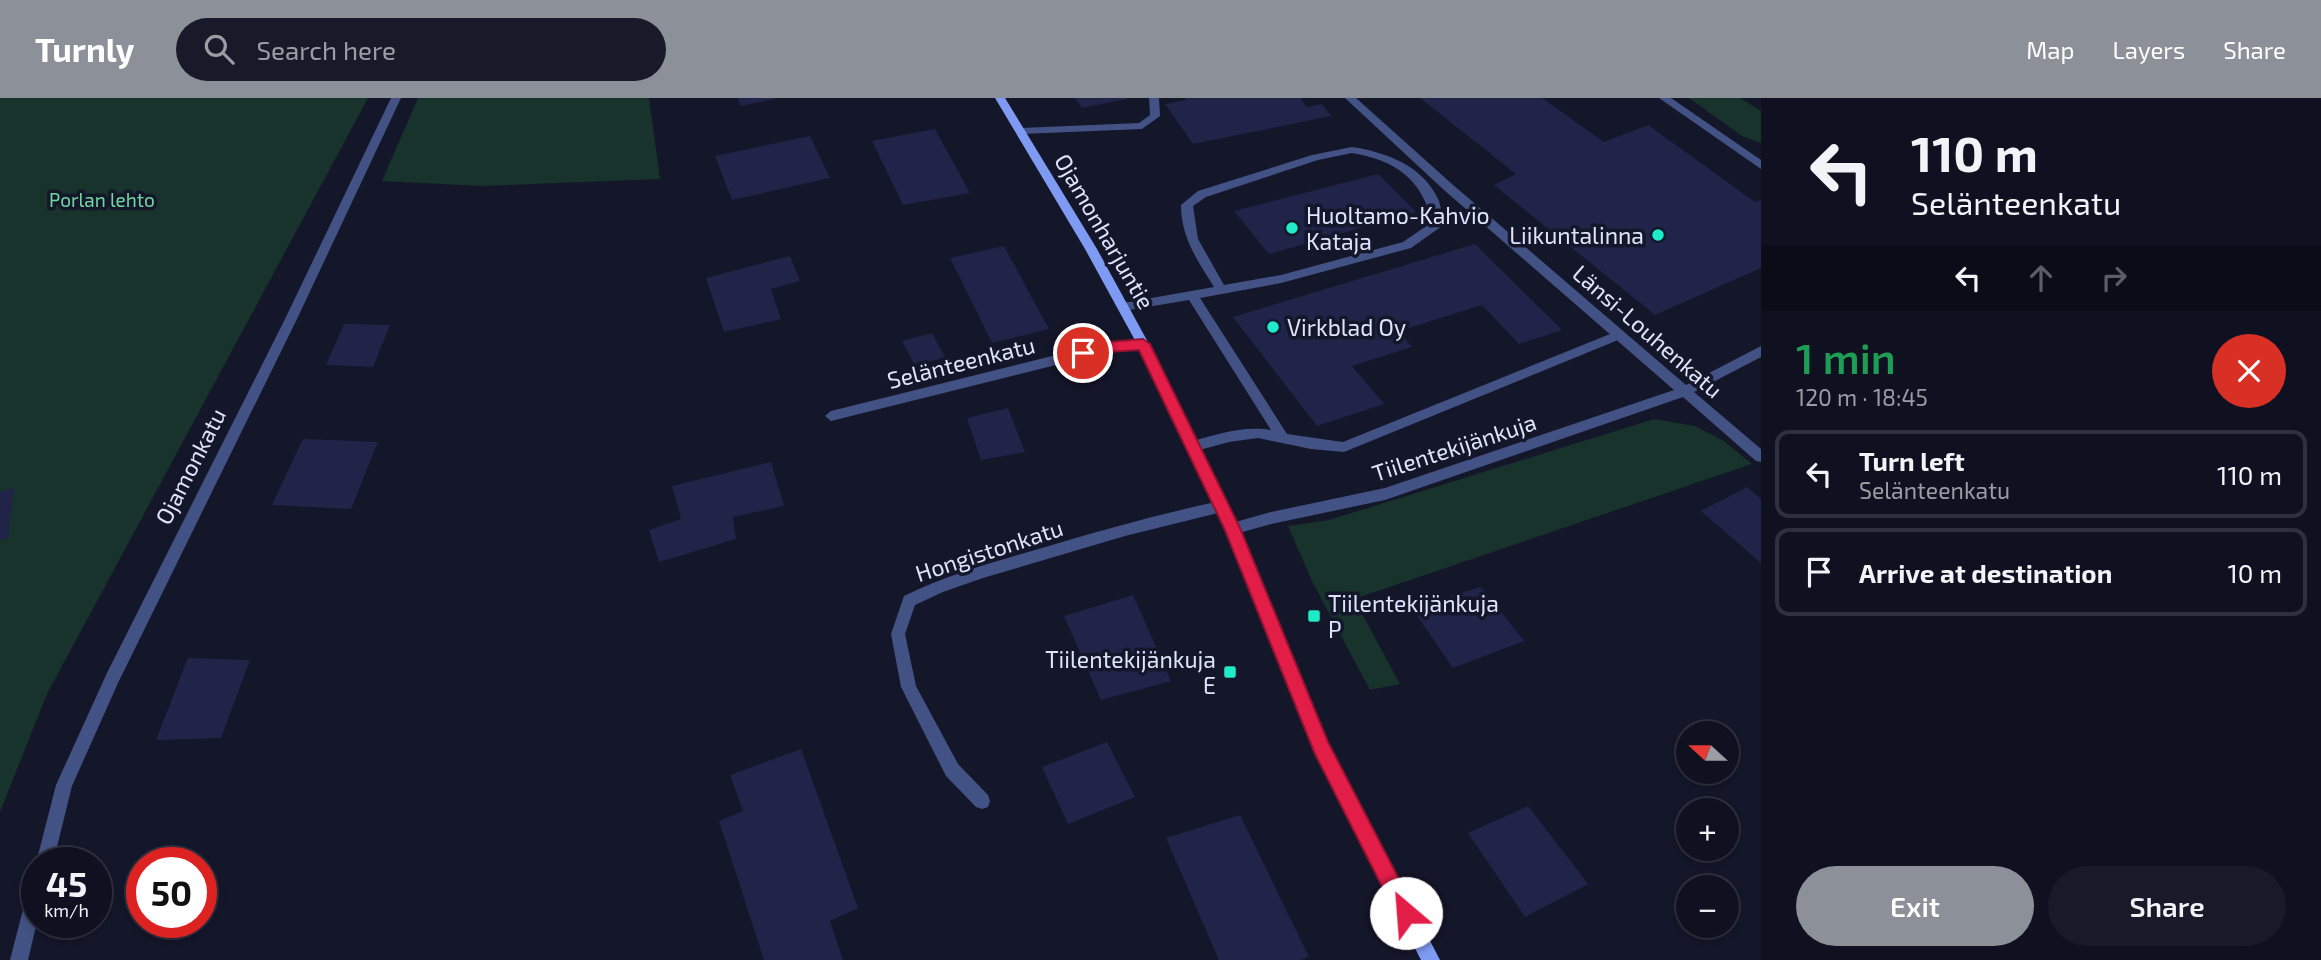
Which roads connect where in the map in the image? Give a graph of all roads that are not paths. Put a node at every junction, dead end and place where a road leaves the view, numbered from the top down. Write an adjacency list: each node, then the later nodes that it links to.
1 (396, 98): 24 (street, Ojamonkatu)
2 (1000, 98): 6 (main road, Ojamonharjuntie)
3 (1154, 98): 6 (street)
4 (1350, 98): 8 (street, Länsi-Louhenkatu)
5 (1664, 98): 7 (street)
6 (1021, 131): 12 (main road, Ojamonharjuntie)
7 (1761, 165)
8 (1425, 166): 9 (street); 13 (street, Länsi-Louhenkatu)
9 (1408, 172): 10 (street); 10 (street)
10 (1222, 289): 11 (street)
11 (1192, 294): 12 (street); 18 (street)
12 (1123, 307): 14 (main road, Ojamonharjuntie)
13 (1619, 335): 16 (street, Länsi-Louhenkatu); 18 (street)
14 (1143, 344): 17 (street, Selänteenkatu); 19 (main road, Ojamonharjuntie)
15 (1761, 351): 16 (street, Tiilentekijänkuja)
16 (1685, 391): 20 (street, Länsi-Louhenkatu); 22 (street, Tiilentekijänkuja)
17 (831, 416)
18 (1283, 437): 19 (street)
19 (1192, 447): 21 (main road, Ojamonharjuntie)
20 (1761, 457)
21 (1221, 507): 22 (main road, Ojamonharjuntie); 23 (street, Hongistonkatu)
22 (1232, 528): 27 (main road, Ojamonharjuntie)
23 (982, 801)
24 (48, 847)
25 (25, 938): 26 (street)
26 (19, 960)
27 (1431, 960)

